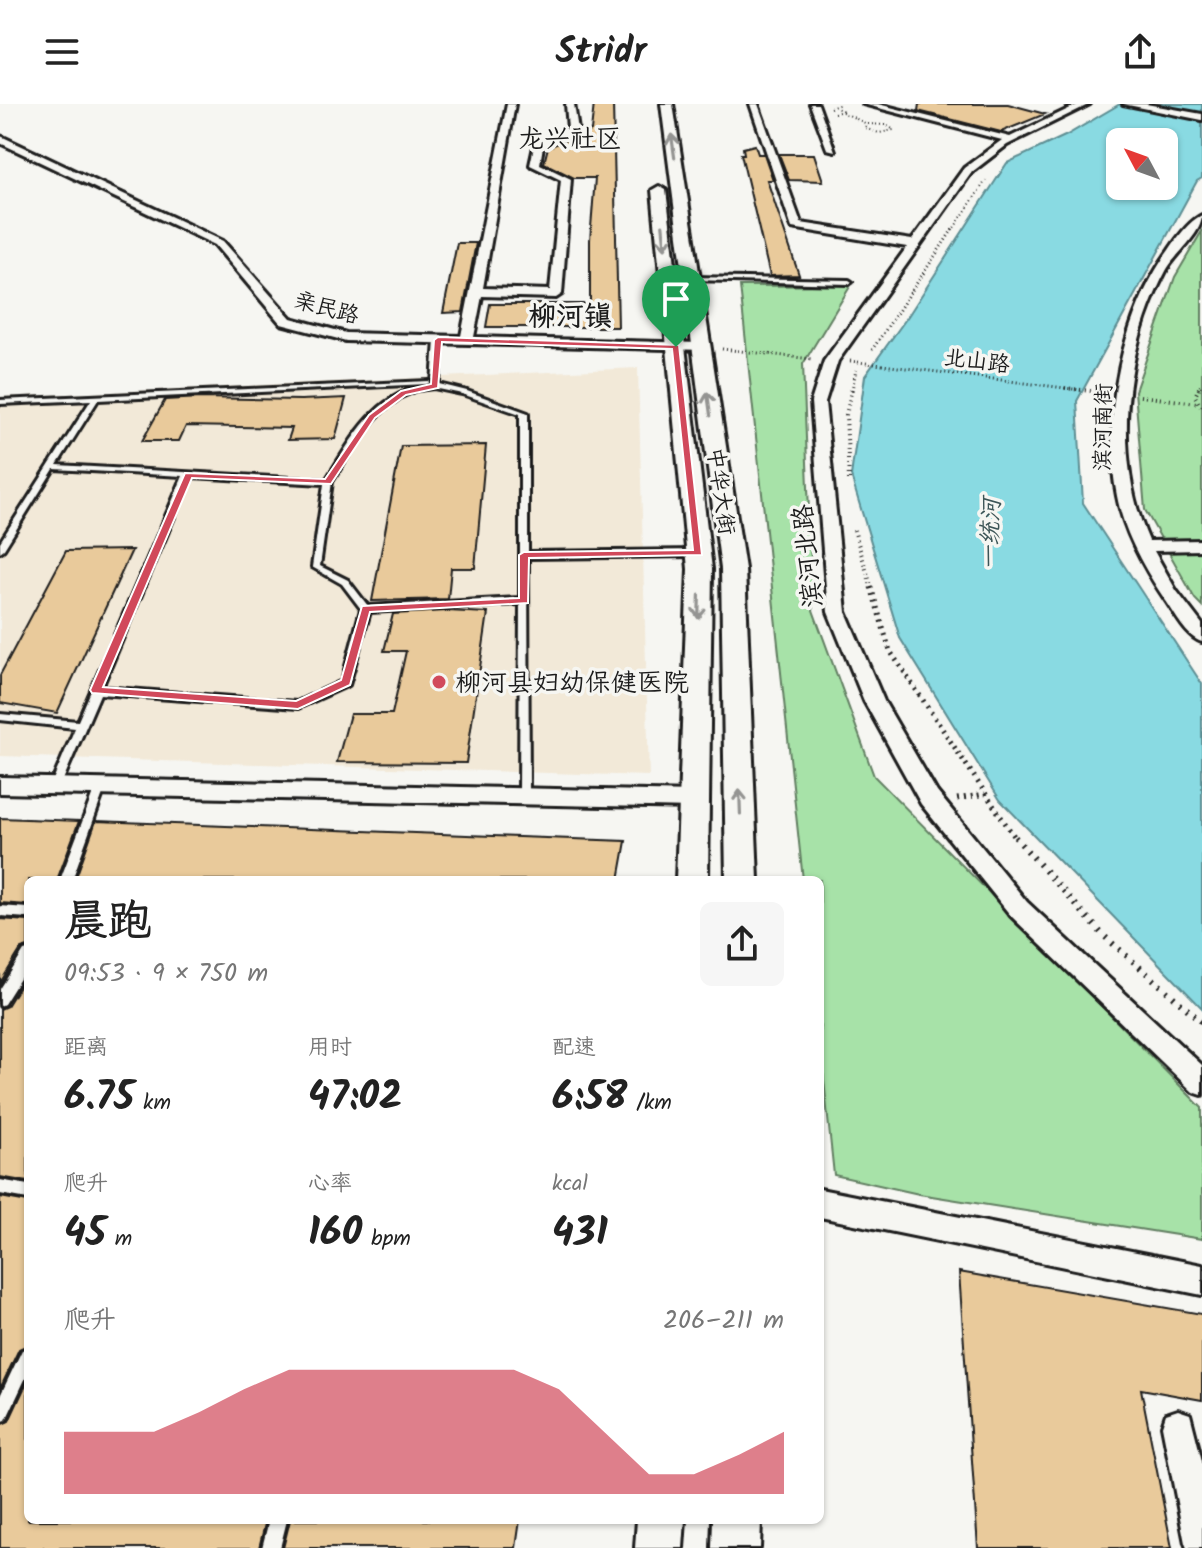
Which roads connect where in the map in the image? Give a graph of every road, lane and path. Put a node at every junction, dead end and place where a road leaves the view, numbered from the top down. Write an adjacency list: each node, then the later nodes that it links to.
1 (511, 104): 24 (street)
2 (570, 104): 24 (street)
3 (650, 104): 27 (main road, 中华大街, one-way to 27)
4 (667, 104): 22 (main road, 中华大街, one-way to 4)
5 (754, 104): 21 (street)
6 (814, 104): 18 (street)
7 (841, 104): 12 (path)
8 (871, 104): 17 (street)
9 (1086, 104): 17 (street, 滨河北路)
10 (1128, 104): 14 (street)
11 (1144, 104): 14 (street)
12 (836, 108)
13 (842, 112): 15 (path)
14 (1202, 115)
15 (868, 124): 15 (path)
16 (0, 139): 25 (street, 亲民路)
17 (1012, 140): 21 (street, 滨河北路)
18 (832, 149)
19 (991, 174): 29 (path)
20 (1202, 218): 35 (street, 滨河南街)
21 (913, 244): 30 (street, 滨河北路)
22 (692, 279): 23 (lane); 28 (main road, 中华大街)
23 (849, 282)
24 (476, 292): 26 (street)
25 (438, 340): 26 (street, 亲民路); 33 (lane)
26 (467, 341): 27 (street, 亲民路)
27 (676, 347): 28 (street, 亲民路); 48 (main road, 中华大街)
28 (701, 347): 30 (path, 北山路); 66 (main road, 中华大街, one-way to 28)
29 (872, 350)
30 (831, 361): 34 (path, 北山路, bridge); 72 (street, 滨河北路)
31 (856, 370): 43 (path)
32 (1202, 383): 38 (path)
33 (435, 384): 36 (lane); 42 (lane); 49 (lane)
34 (1099, 392)
35 (1122, 394): 38 (path); 46 (street, 滨河南街)
36 (96, 397): 37 (lane); 40 (lane)
37 (0, 402)
38 (1197, 403): 39 (path)
39 (1202, 409)
40 (52, 467): 41 (lane); 47 (lane)
41 (188, 475): 42 (lane); 54 (lane)
42 (328, 482): 51 (lane)
43 (849, 489)
44 (851, 518): 60 (path)
45 (1202, 545): 46 (street)
46 (1143, 546): 52 (street, 滨河南街)
47 (0, 549)
48 (698, 553): 49 (lane); 63 (main road, 中华大街, one-way to 63)
49 (524, 555): 50 (lane)
50 (524, 601): 51 (lane); 61 (lane)
51 (366, 609): 54 (lane)
52 (1193, 614): 53 (street, 滨河南街)
53 (1202, 636)
54 (96, 690): 56 (lane)
55 (0, 717): 56 (lane)
56 (81, 725): 58 (lane)
57 (0, 785): 58 (street)
58 (55, 787): 59 (street)
59 (100, 788): 61 (street); 64 (lane)
60 (985, 794): 62 (path); 71 (path)
61 (524, 797): 63 (street)
62 (952, 799)
63 (694, 800): 65 (main road, 中华大街)
64 (67, 876)
65 (692, 876)
66 (742, 876)
67 (0, 911): 68 (lane)
68 (24, 913)
69 (24, 961): 70 (lane)
70 (0, 1000)
71 (1202, 1022)
72 (1202, 1083)
73 (0, 1187): 74 (lane)
74 (24, 1191)
75 (824, 1204): 76 (street)
76 (1202, 1280)
77 (24, 1364): 78 (lane)
78 (0, 1414)
79 (1178, 1426): 83 (street)
80 (277, 1524): 84 (lane)
81 (661, 1524): 85 (main road)
82 (737, 1524): 86 (main road)
83 (1202, 1543)
84 (271, 1548)
85 (659, 1548)
86 (736, 1548)

